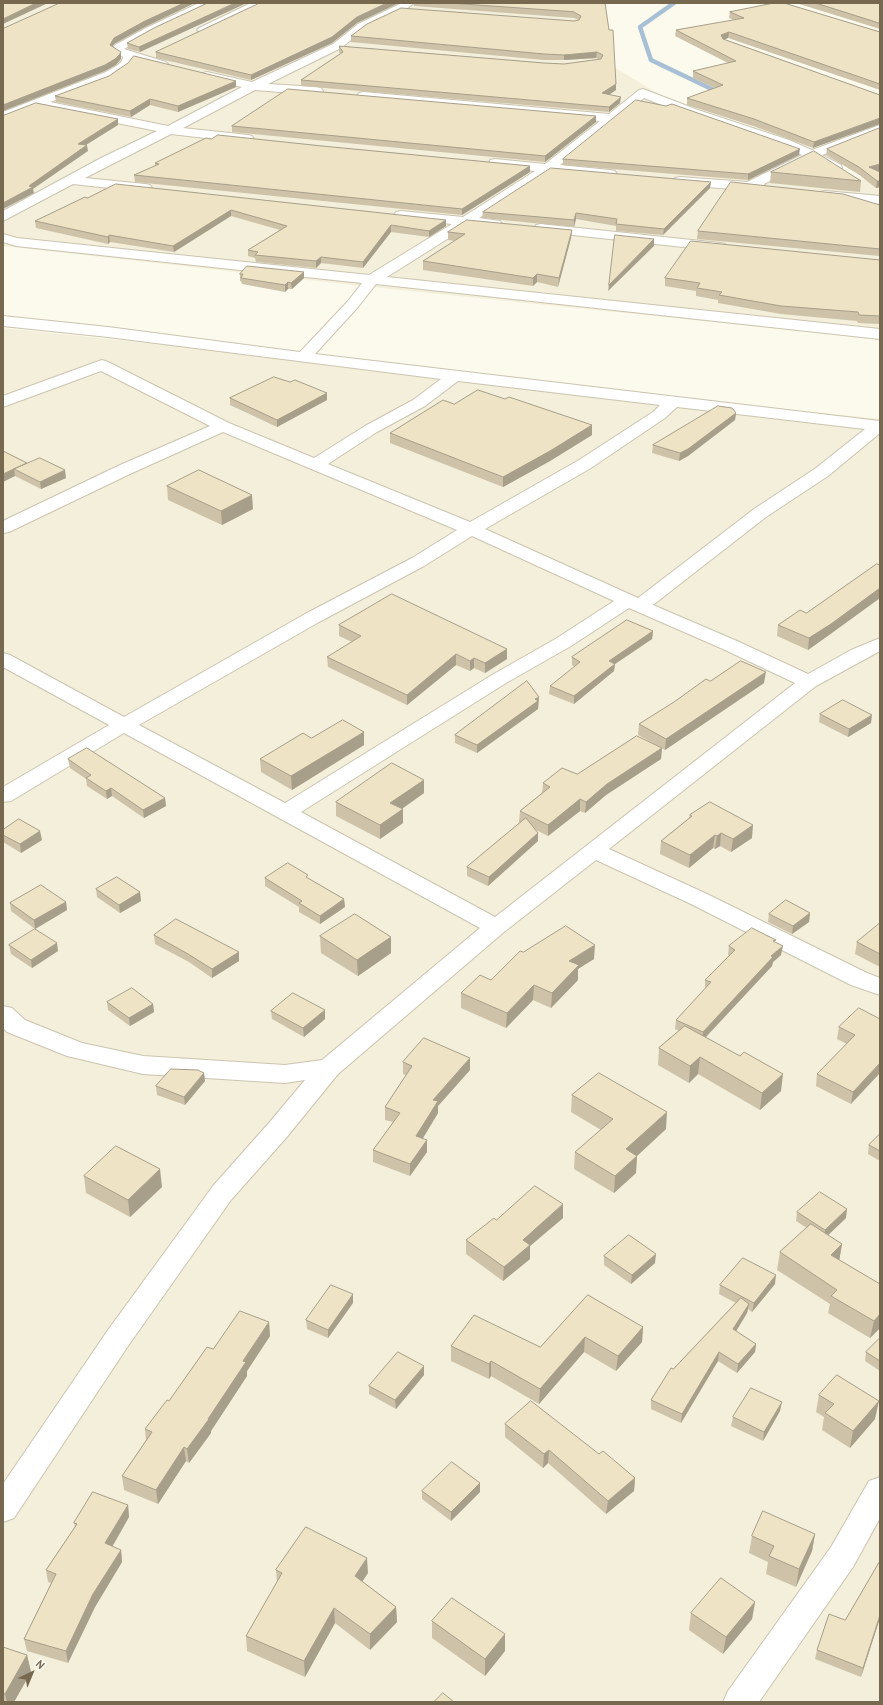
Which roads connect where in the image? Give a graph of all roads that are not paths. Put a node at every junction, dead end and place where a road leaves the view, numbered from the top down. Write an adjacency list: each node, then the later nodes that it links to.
1 (208, 3): 11 (street)
2 (260, 3): 5 (street)
3 (233, 5): 5 (street)
4 (404, 6): 6 (street); 8 (street)
5 (248, 8): 7 (street)
6 (419, 11)
7 (193, 35)
8 (336, 46): 9 (street); 15 (street)
9 (352, 47)
10 (155, 53): 12 (street)
11 (129, 55): 12 (street); 18 (street)
12 (142, 58): 13 (street)
13 (171, 66)
14 (199, 74): 15 (street)
15 (253, 86): 16 (street); 24 (street)
16 (331, 93)
17 (354, 95): 22 (street)
18 (38, 103): 20 (street); 24 (street)
19 (3, 106): 20 (street)
20 (20, 109): 21 (street)
21 (3, 117)
22 (611, 118): 26 (street); 28 (street)
23 (880, 129): 26 (street)
24 (170, 130): 25 (street); 31 (street)
25 (261, 140)
26 (814, 154): 29 (street); 33 (street)
27 (480, 162): 28 (street)
28 (548, 168): 30 (street); 41 (street)
29 (846, 174)
30 (619, 175)
31 (70, 180): 36 (street); 40 (street)
32 (666, 180): 33 (street)
33 (750, 186): 35 (street)
34 (863, 186): 38 (street)
35 (771, 188)
36 (155, 189)
37 (814, 193): 38 (street)
38 (880, 199)
39 (389, 214): 41 (street)
40 (3, 217)
41 (464, 221): 42 (street); 46 (street)
42 (506, 225)
43 (528, 227): 45 (street)
44 (3, 238): 46 (street)
45 (737, 249)
46 (373, 279): 48 (street); 50 (street)
47 (3, 321): 49 (street)
48 (880, 334)
49 (105, 348): 50 (street); 52 (street); 54 (street)
50 (304, 356): 51 (street)
51 (455, 376): 53 (street); 56 (street)
52 (3, 402)
53 (673, 402): 55 (street); 58 (street)
54 (223, 426): 56 (street); 57 (street)
55 (880, 426): 59 (street)
56 (316, 464): 58 (street)
57 (3, 528)
58 (471, 529): 59 (street); 63 (street)
59 (635, 603): 62 (street); 65 (street)
60 (880, 644): 62 (street)
61 (3, 659): 63 (street)
62 (809, 682): 66 (street)
63 (124, 725): 64 (street); 65 (street)
64 (3, 796)
65 (284, 813): 67 (street)
66 (594, 851): 67 (street); 68 (street)
67 (496, 927): 70 (street)
68 (880, 988)
69 (7, 1025): 70 (street)
70 (329, 1068): 72 (street)
71 (880, 1490): 73 (street)
72 (3, 1508)
73 (740, 1702)

